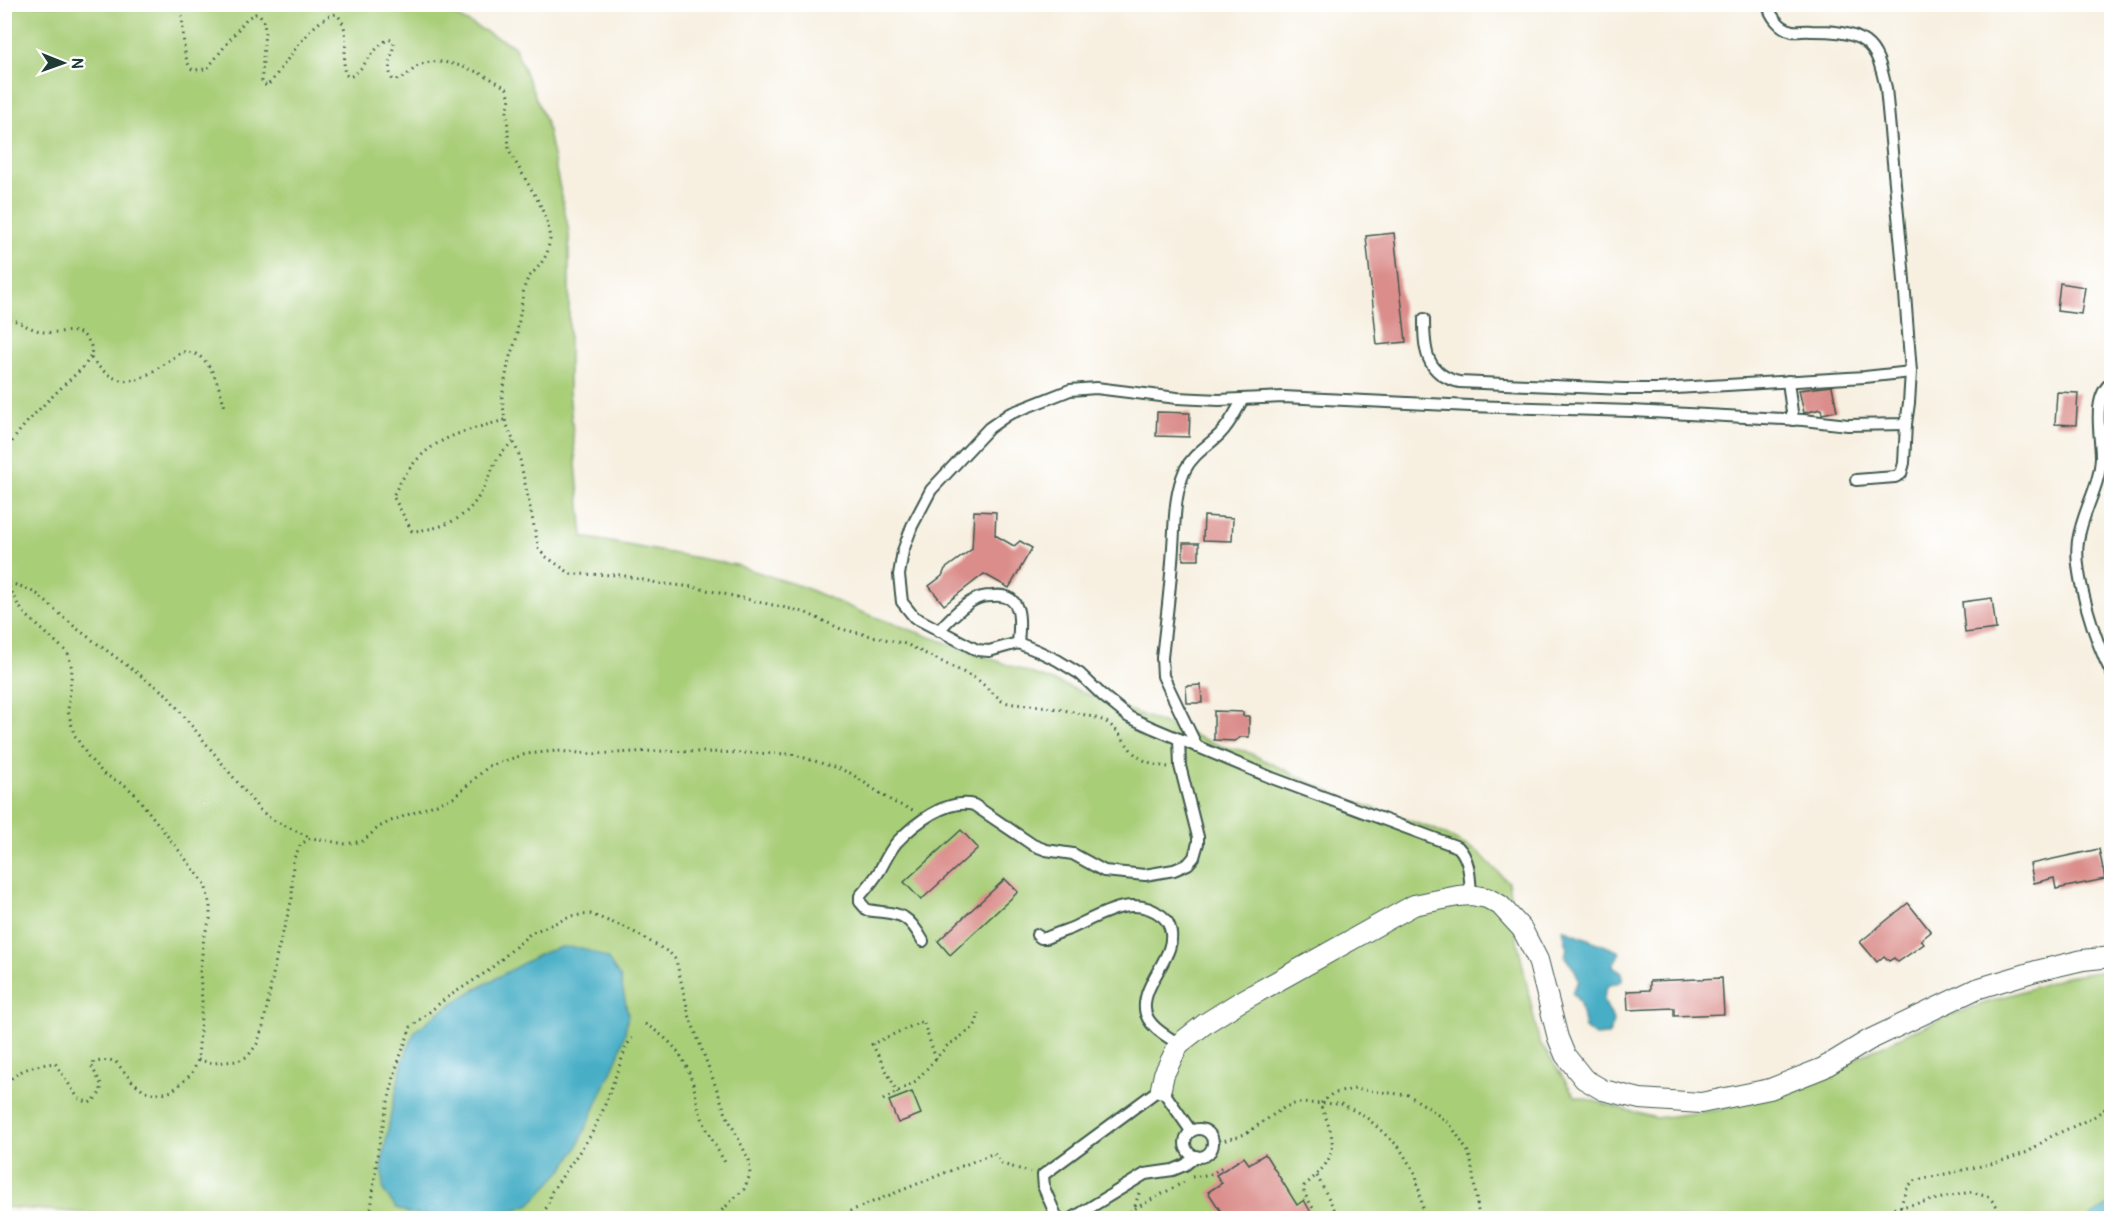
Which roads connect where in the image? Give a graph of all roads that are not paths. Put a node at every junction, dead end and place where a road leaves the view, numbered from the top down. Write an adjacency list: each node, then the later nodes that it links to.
1 (1768, 4): 3 (lane)
2 (1424, 319): 4 (lane)
3 (1911, 372): 4 (lane); 8 (lane)
4 (1788, 381): 7 (lane)
5 (2112, 382): 12 (lane)
6 (1243, 399): 7 (lane); 10 (lane); 14 (lane)
7 (1793, 420): 8 (lane)
8 (1906, 424): 9 (lane)
9 (1856, 480)
10 (938, 631): 11 (lane); 11 (lane)
11 (1018, 643): 13 (lane)
12 (2112, 674)
13 (1179, 739): 14 (lane); 17 (lane)
14 (1197, 747): 15 (lane)
15 (1471, 895): 18 (street); 19 (street)
16 (1036, 935): 19 (lane)
17 (923, 941)
18 (2112, 957)
19 (1179, 1044): 20 (street)
20 (1161, 1088): 21 (lane); 23 (lane)
21 (1191, 1131): 22 (lane); 22 (lane)
22 (1196, 1156): 24 (lane)
23 (1057, 1218)
24 (1073, 1218)

